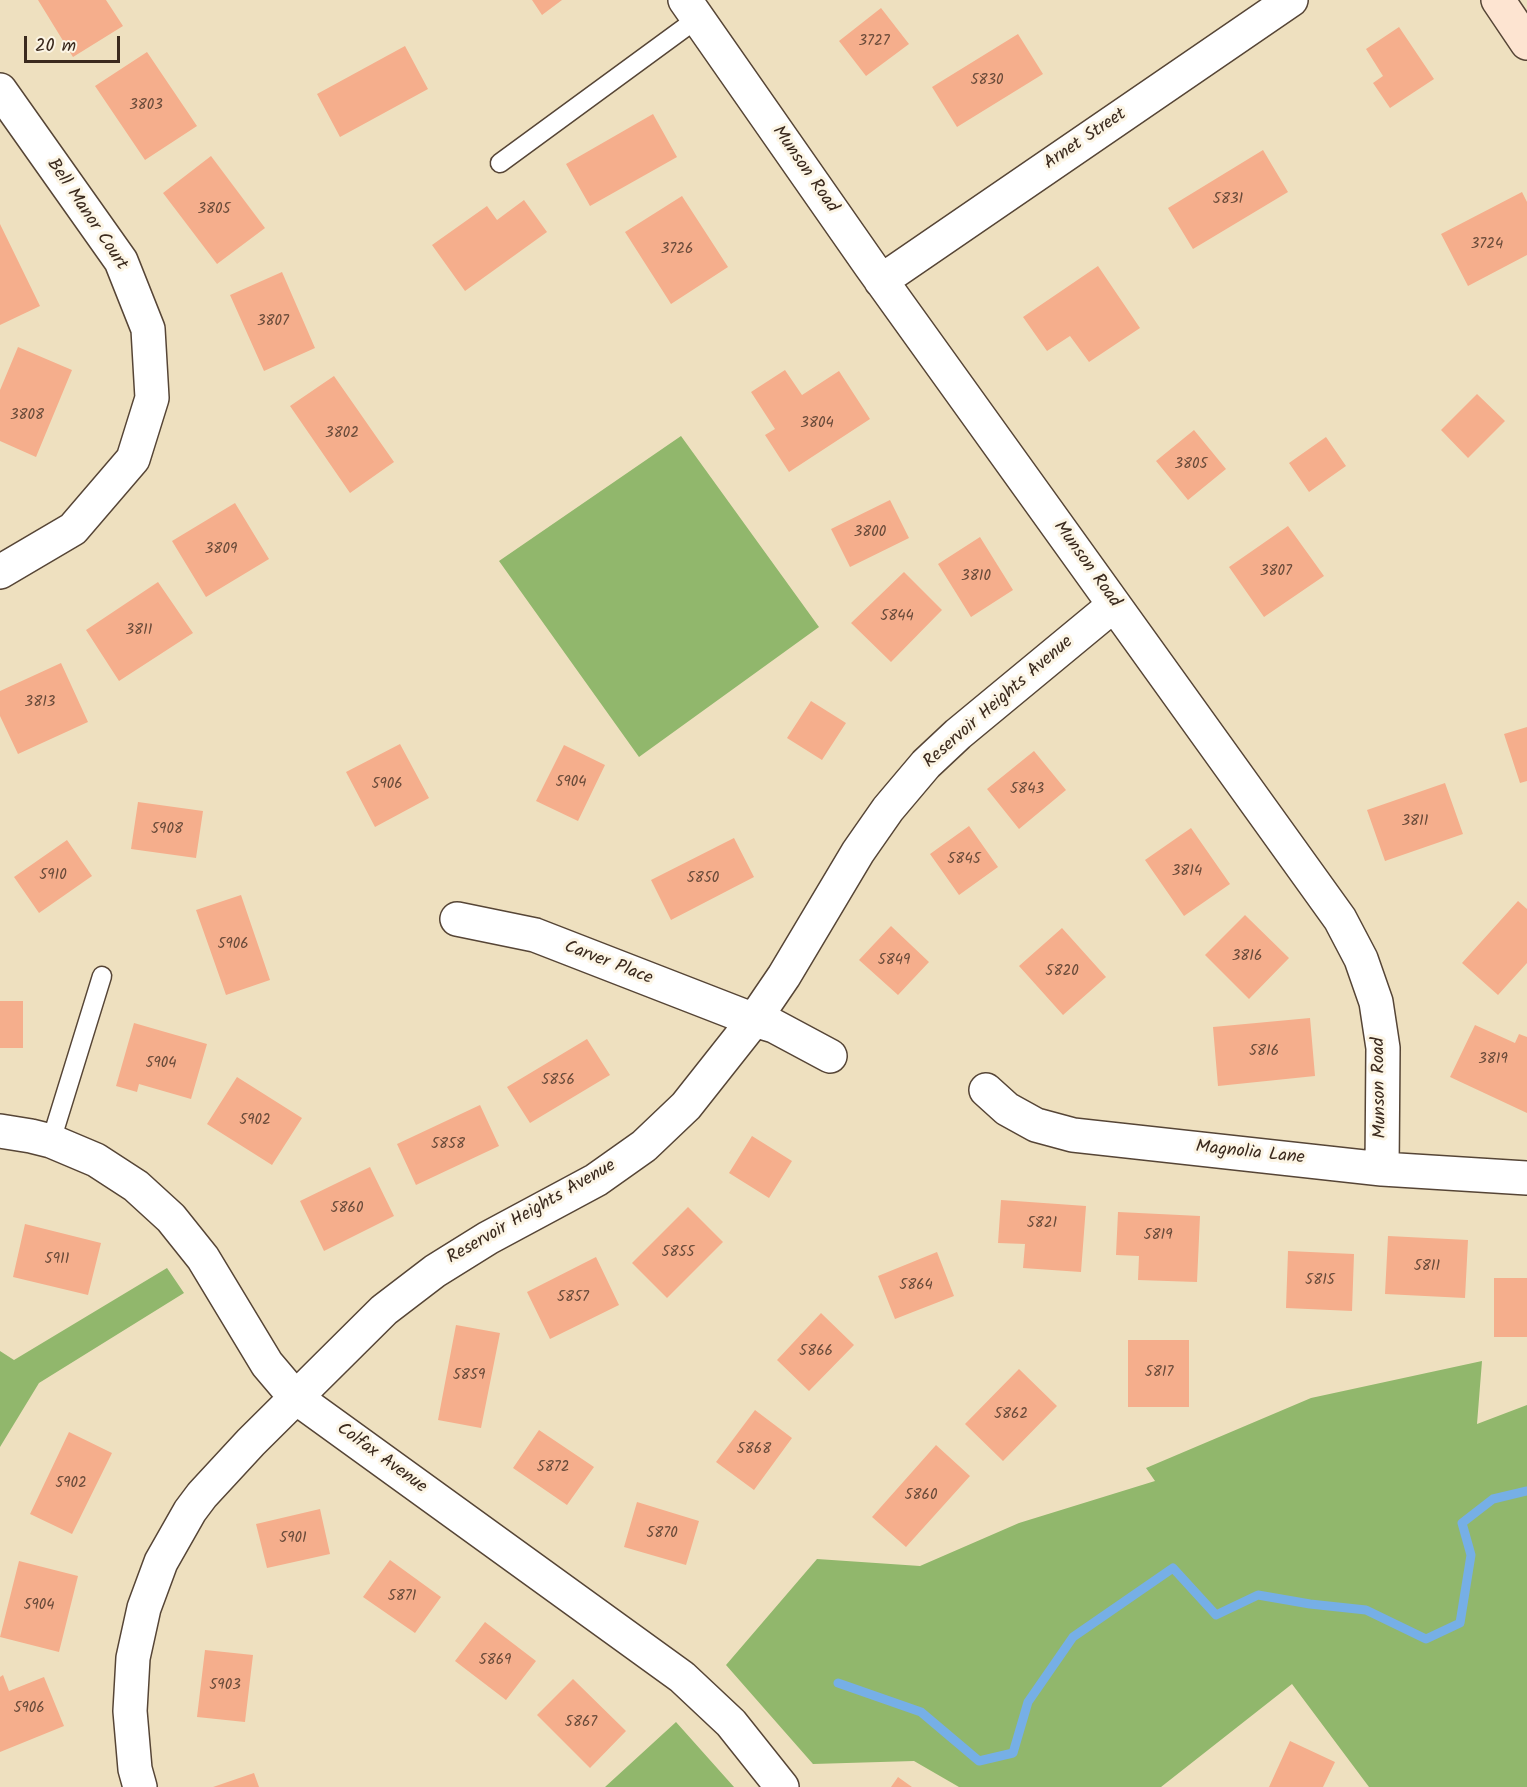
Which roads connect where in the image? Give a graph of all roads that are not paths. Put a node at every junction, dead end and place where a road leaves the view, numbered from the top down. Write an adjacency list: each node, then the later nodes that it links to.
1 (1291, 0): 7 (street, Arnet Street)
2 (1498, 0): 4 (street)
3 (692, 9): 6 (lane); 7 (street, Munson Road)
4 (1527, 42)
5 (0, 90): 8 (street, Bell Manor Court)
6 (500, 163)
7 (881, 281): 9 (street, Munson Road)
8 (0, 572)
9 (1114, 604): 12 (street, Reservoir Heights Avenue); 17 (street, Munson Road)
10 (458, 919): 12 (street, Carver Place)
11 (102, 976): 16 (lane)
12 (754, 1020): 13 (street, Carver Place); 19 (street, Reservoir Heights Avenue)
13 (830, 1056)
14 (986, 1090): 17 (street, Magnolia Lane)
15 (0, 1131): 16 (street, Colfax Avenue)
16 (51, 1141): 19 (street, Colfax Avenue)
17 (1383, 1168): 18 (street, Magnolia Lane)
18 (1527, 1178)
19 (296, 1397): 20 (street, Reservoir Heights Avenue); 21 (street, Colfax Avenue)
20 (140, 1787)
21 (782, 1787)

